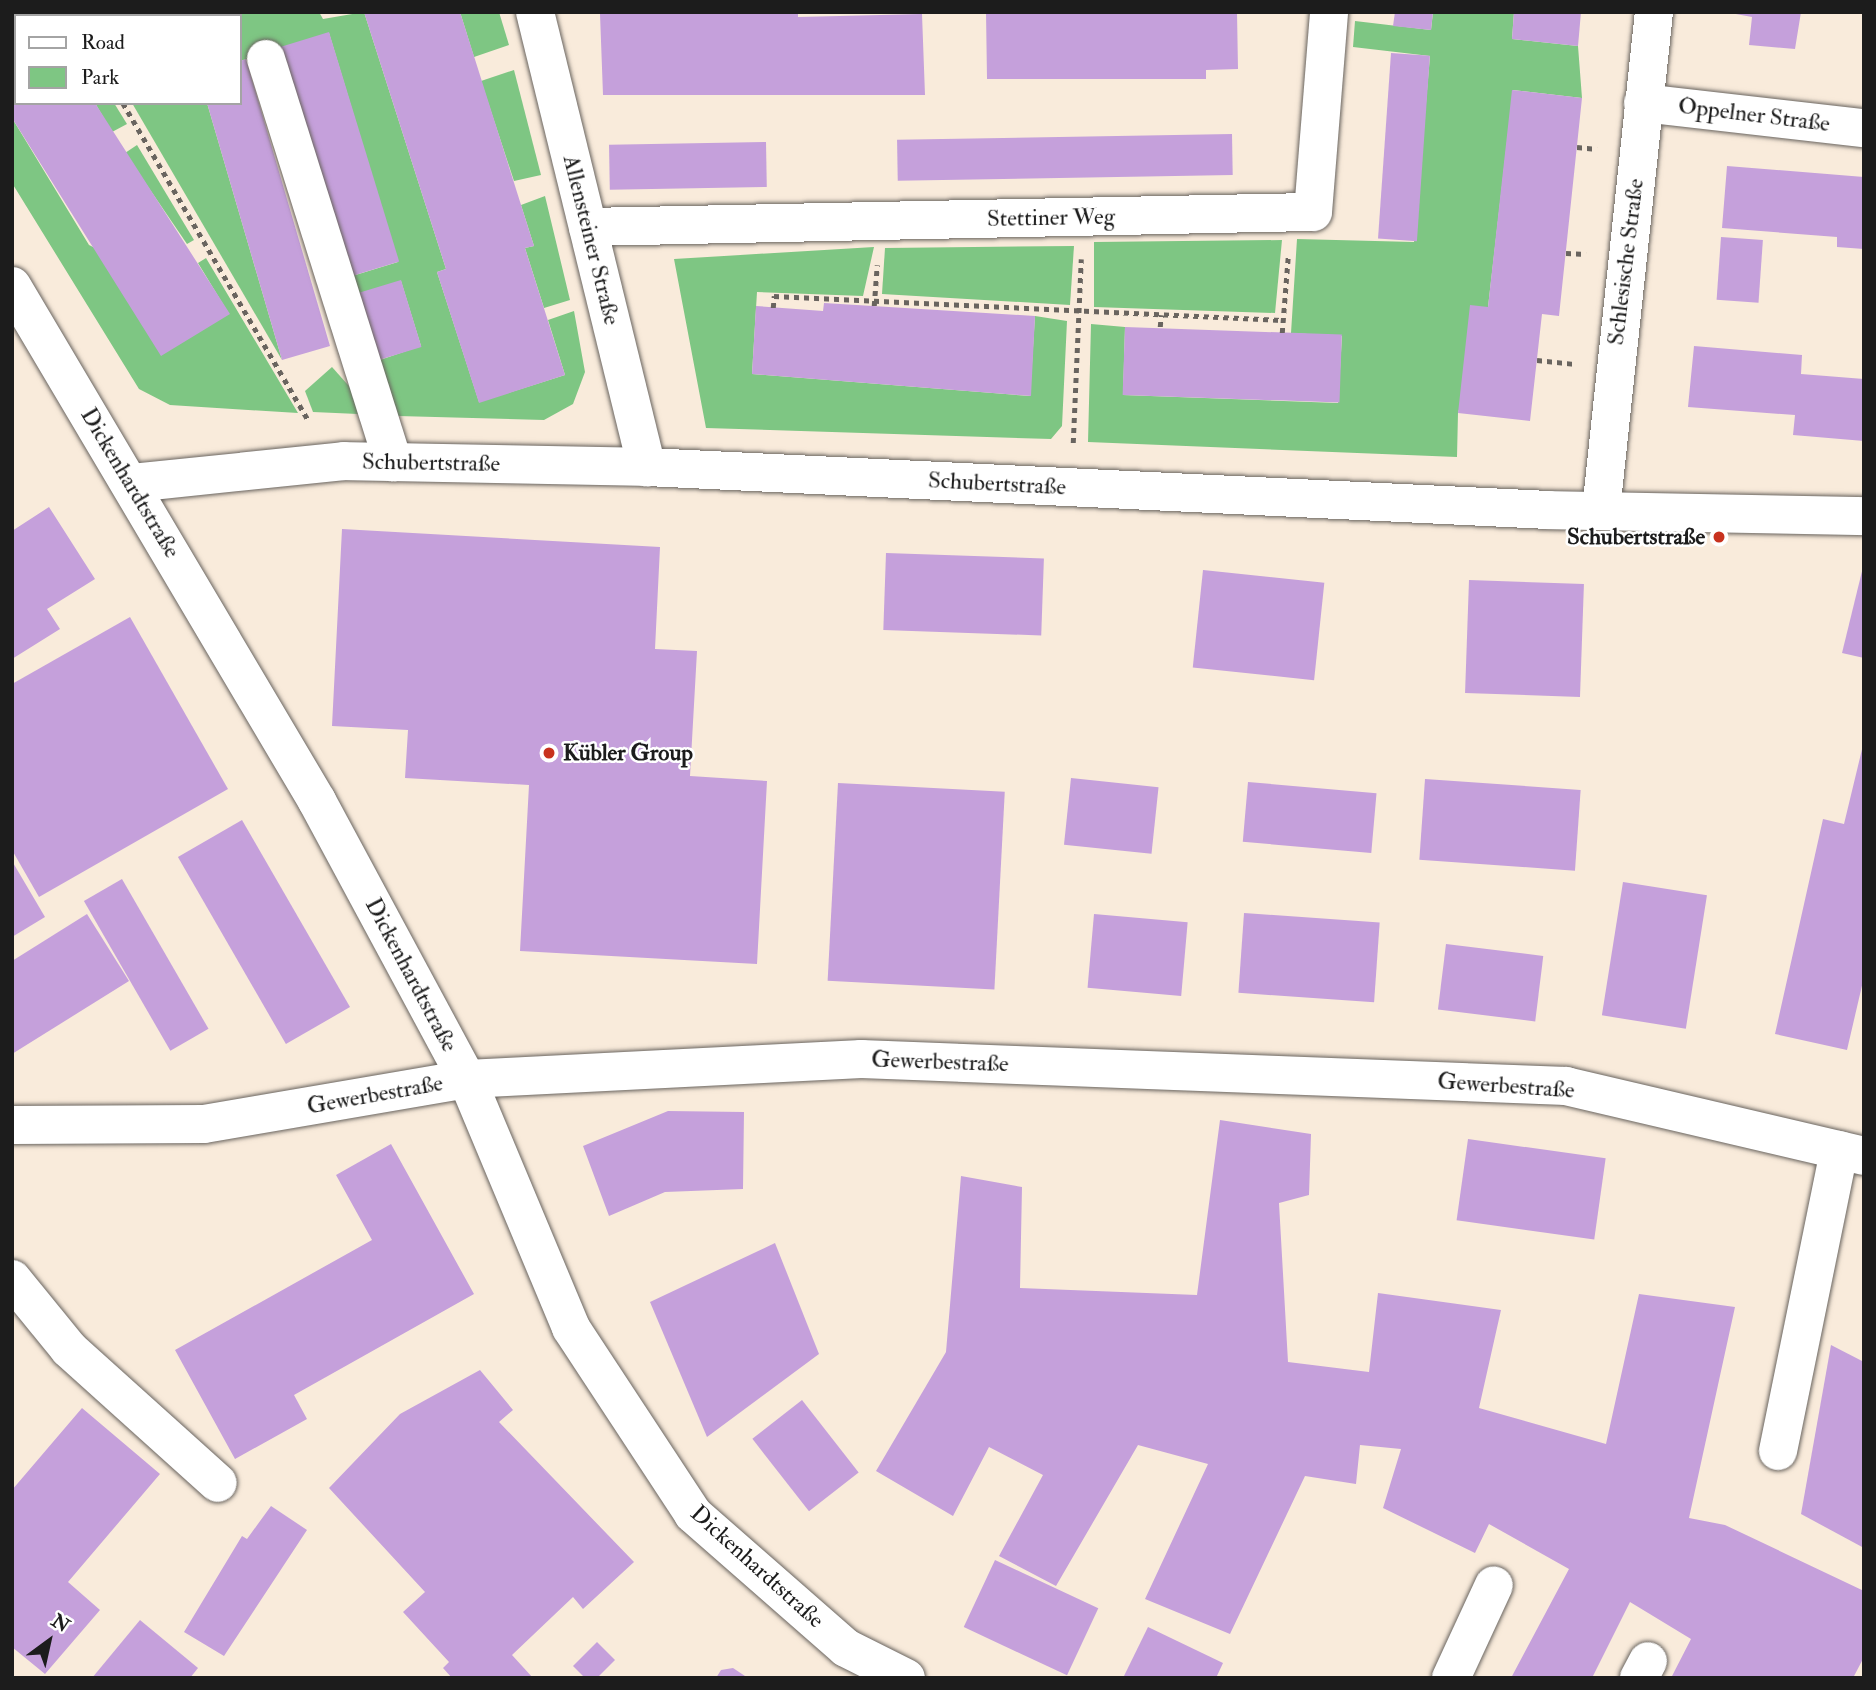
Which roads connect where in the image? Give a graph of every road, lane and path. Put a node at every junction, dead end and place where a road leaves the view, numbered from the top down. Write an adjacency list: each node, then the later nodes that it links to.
1 (535, 12): 10 (street, Allensteiner Straße)
2 (1329, 12): 10 (street, Stettiner Weg)
3 (1654, 12): 5 (street, Schlesische Straße)
4 (266, 60): 26 (street)
5 (1643, 103): 7 (street, Oppelner Straße); 29 (street, Schlesische Straße)
6 (123, 105): 24 (path)
7 (1864, 128)
8 (1577, 146): 9 (path)
9 (1606, 150)
10 (588, 228): 27 (street, Allensteiner Straße)
11 (1289, 247): 19 (path)
12 (1082, 250): 17 (path)
13 (879, 253): 15 (path)
14 (12, 286): 28 (street, Dickenhardtstraße)
15 (874, 303): 16 (path); 17 (path)
16 (773, 308)
17 (1079, 314): 18 (path); 25 (path)
18 (1161, 315): 19 (path); 20 (path)
19 (1282, 320): 21 (path)
20 (1160, 327)
21 (1282, 333)
22 (1537, 360): 23 (path)
23 (1582, 365)
24 (308, 419)
25 (1073, 452)
26 (393, 463): 27 (street, Schubertstraße); 28 (street, Schubertstraße)
27 (647, 467): 29 (street, Schubertstraße)
28 (132, 483): 31 (street, Dickenhardtstraße)
29 (1601, 511): 30 (street, Schubertstraße)
30 (1864, 516)
31 (467, 1079): 32 (street, Gewerbestraße); 33 (street, Gewerbestraße); 38 (street, Dickenhardtstraße)
32 (12, 1125)
33 (1852, 1153): 35 (street)
34 (12, 1279): 36 (street)
35 (1779, 1451)
36 (218, 1483)
37 (1494, 1585): 39 (street)
38 (906, 1678)
39 (1451, 1678)

